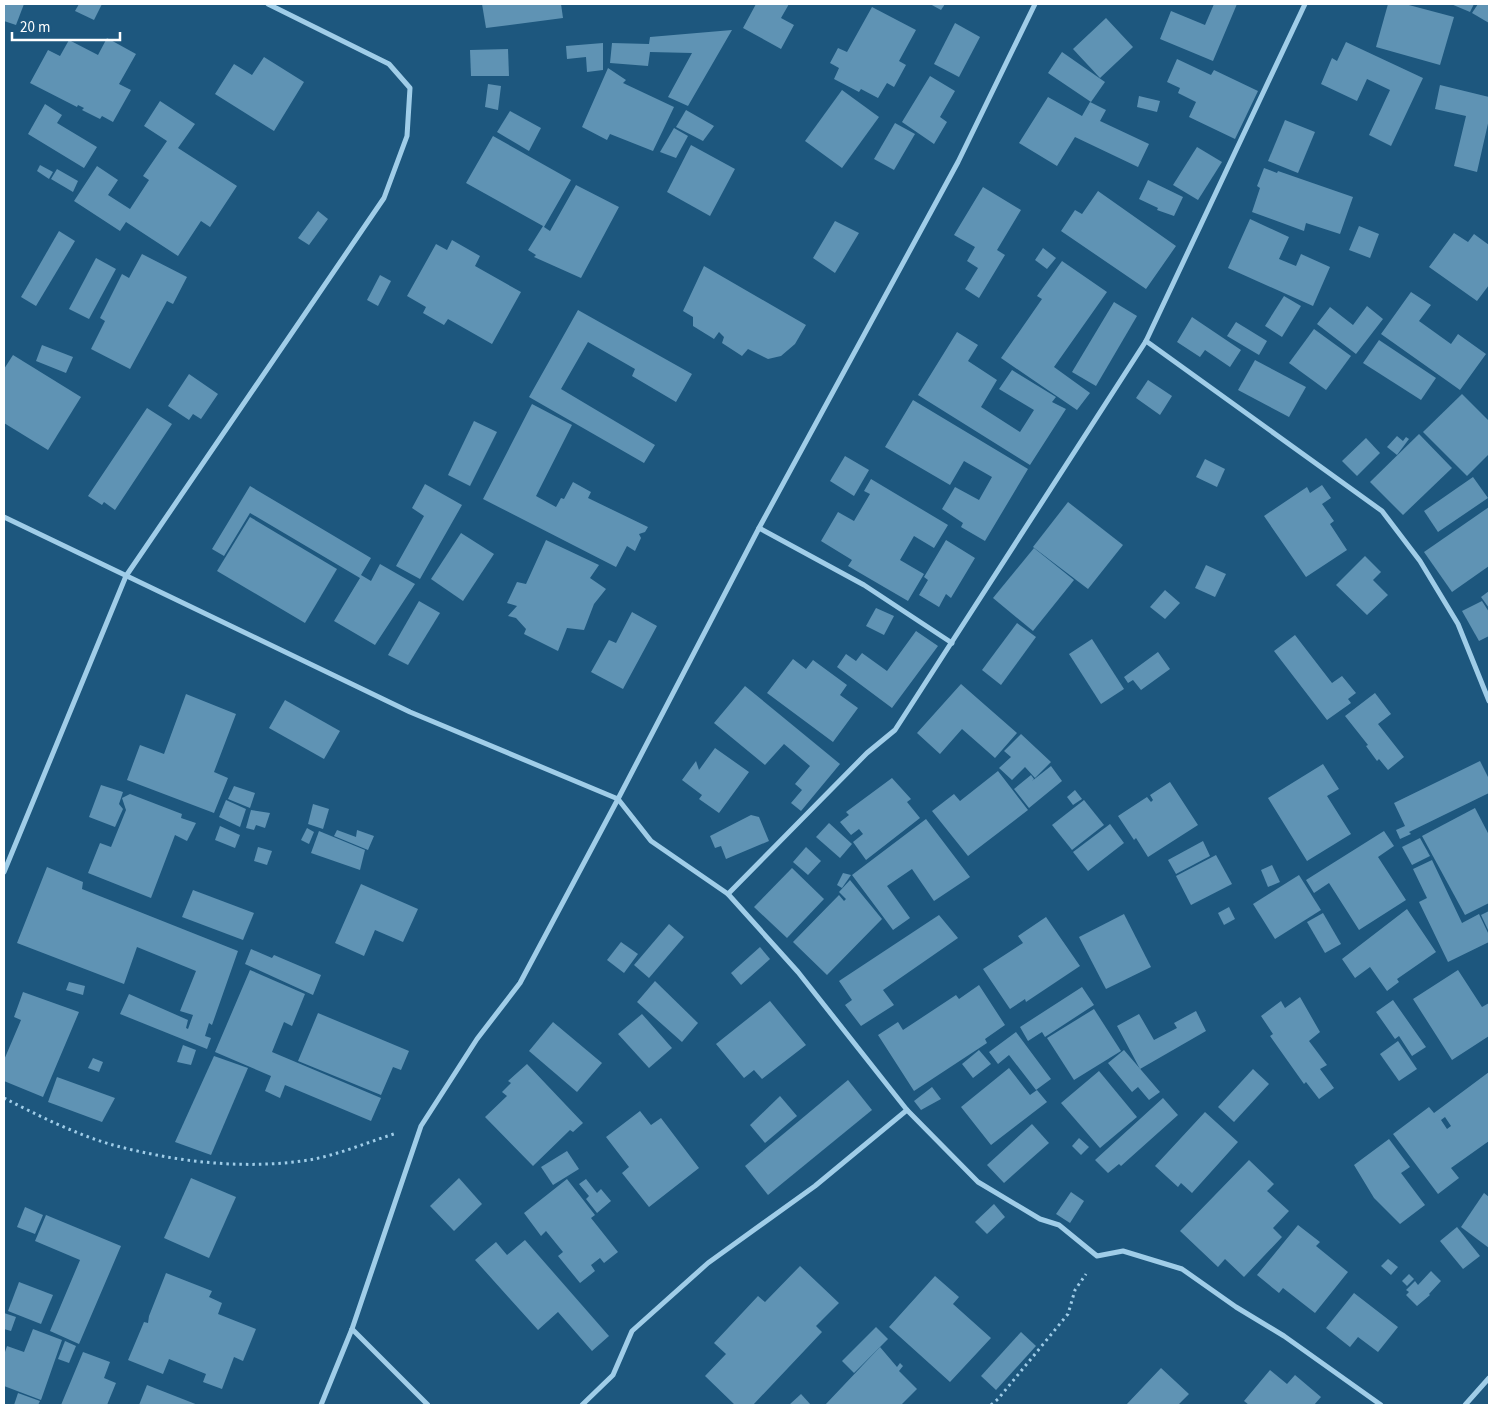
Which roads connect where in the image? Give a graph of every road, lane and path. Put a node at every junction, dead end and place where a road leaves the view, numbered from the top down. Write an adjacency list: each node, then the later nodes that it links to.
1 (268, 4): 7 (street)
2 (1035, 4): 6 (street)
3 (1305, 4): 4 (street)
4 (1146, 340): 8 (street); 9 (street)
5 (4, 517): 7 (street)
6 (759, 528): 8 (street); 10 (street)
7 (126, 576): 10 (street); 11 (street)
8 (952, 643): 12 (street)
9 (1489, 701)
10 (618, 799): 12 (street); 15 (street)
11 (4, 872)
12 (728, 894): 14 (street)
13 (4, 1098): 15 (path)
14 (907, 1110): 16 (street); 21 (street)
15 (421, 1126): 17 (street)
16 (1097, 1256): 22 (path); 23 (street)
17 (352, 1329): 19 (street); 20 (street)
18 (1489, 1378): 24 (street)
19 (321, 1405)
20 (428, 1405)
21 (582, 1405)
22 (991, 1405)
23 (1381, 1405)
24 (1465, 1405)

